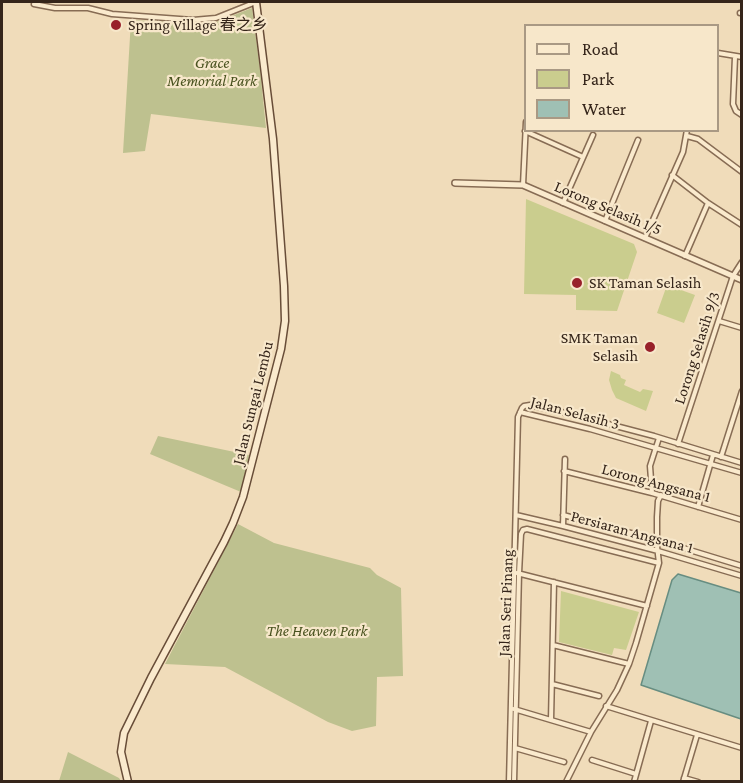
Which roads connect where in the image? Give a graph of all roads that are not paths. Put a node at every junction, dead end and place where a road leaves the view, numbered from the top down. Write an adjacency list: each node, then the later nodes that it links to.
1 (256, 2): 2 (street); 74 (main road, Jalan Sungai Lembu)
2 (34, 4)
3 (719, 53): 4 (street)
4 (735, 57): 5 (street); 6 (street)
5 (741, 57)
6 (741, 115)
7 (525, 132): 19 (street)
8 (527, 132): 13 (street)
9 (687, 132): 11 (street)
10 (593, 135): 13 (street)
11 (687, 136): 15 (street); 17 (street)
12 (638, 140): 22 (street)
13 (583, 157): 20 (street)
14 (741, 163): 15 (street)
15 (737, 169): 16 (street)
16 (741, 172)
17 (672, 175): 21 (street); 24 (street)
18 (455, 183): 19 (street)
19 (523, 185): 20 (street, Lorong Selasih 1/5)
20 (563, 203): 22 (street, Lorong Selasih 1/5)
21 (708, 203): 23 (street); 25 (street)
22 (605, 221): 24 (street, Lorong Selasih 1/5)
23 (741, 225)
24 (645, 238): 25 (street, Lorong Selasih 1/5)
25 (685, 256): 27 (street, Lorong Selasih 1/5)
26 (741, 262): 27 (street, Lorong Selasih 9/3)
27 (733, 276): 28 (street, Lorong Selasih 1/5); 29 (street, Lorong Selasih 9/3)
28 (741, 280)
29 (719, 321): 30 (street); 34 (street, Lorong Selasih 9/3)
30 (741, 328)
31 (741, 391): 37 (street)
32 (520, 412): 33 (street, Jalan Selasih 3); 35 (street, Jalan Selasih 3); 46 (street, Jalan Seri Pinang)
33 (659, 438): 34 (street, Jalan Selasih 3); 35 (street)
34 (678, 444): 36 (street, Jalan Selasih 3)
35 (656, 447): 39 (street, Jalan Selasih 3); 43 (street)
36 (714, 455): 37 (street, Jalan Selasih 3); 39 (street)
37 (721, 457): 40 (street, Jalan Selasih 3)
38 (565, 459): 41 (street)
39 (711, 464): 42 (street, Jalan Selasih 3); 45 (street)
40 (741, 464)
41 (564, 471): 43 (street, Lorong Angsana 1); 47 (street)
42 (741, 473)
43 (652, 493): 44 (street, Lorong Angsana 1)
44 (661, 495): 45 (street, Lorong Angsana 1); 50 (street)
45 (698, 507): 48 (street, Lorong Angsana 1)
46 (516, 515): 49 (street, Persiaran Angsana 1); 54 (street, Jalan Seri Pinang)
47 (563, 515): 49 (street); 50 (street)
48 (741, 520)
49 (563, 526): 51 (street, Persiaran Angsana 1)
50 (657, 540): 51 (street); 53 (street)
51 (658, 551): 52 (street); 55 (street, Persiaran Angsana 1)
52 (659, 563): 54 (street, Jalan Seri Pinang); 57 (street)
53 (741, 566)
54 (517, 573): 56 (street); 63 (street, Jalan Seri Pinang)
55 (741, 576)
56 (554, 582): 57 (street); 58 (street)
57 (647, 606): 59 (street)
58 (553, 645): 59 (street); 60 (street)
59 (629, 664): 62 (street)
60 (552, 684): 61 (street); 64 (street)
61 (599, 696)
62 (606, 706): 65 (street); 66 (street)
63 (513, 708): 64 (street); 68 (street, Jalan Seri Pinang); 75 (street, Jalan Seri Pinang)
64 (551, 720): 66 (street)
65 (651, 721): 67 (street); 72 (street)
66 (591, 732): 77 (street)
67 (697, 735): 69 (street); 73 (street)
68 (515, 748): 71 (street); 76 (street, Jalan Seri Pinang)
69 (741, 748)
70 (592, 760): 72 (street)
71 (564, 762)
72 (636, 774): 78 (street)
73 (684, 780): 79 (street)
74 (128, 782)
75 (509, 782)
76 (514, 782)
77 (566, 782)
78 (634, 782)
79 (698, 782)

